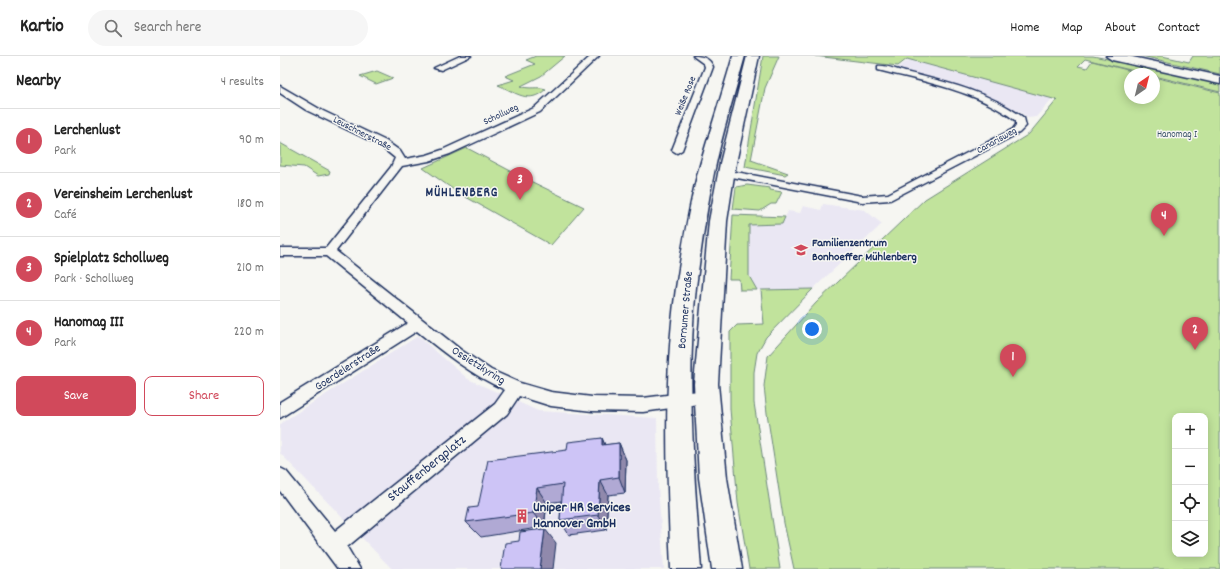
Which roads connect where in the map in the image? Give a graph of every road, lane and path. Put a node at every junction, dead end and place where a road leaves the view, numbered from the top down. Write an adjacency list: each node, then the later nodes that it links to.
1 (467, 56): 9 (street)
2 (595, 56): 16 (street, Schollweg)
3 (697, 56): 15 (street, Weiße Rose)
4 (739, 56): 17 (main road, Bornumer Straße)
5 (752, 56): 18 (main road, Bornumer Straße)
6 (1100, 56): 11 (highway)
7 (1112, 56): 11 (highway)
8 (1129, 56): 12 (highway)
9 (438, 68)
10 (881, 68): 18 (street, Canarisweg)
11 (1166, 68): 13 (highway)
12 (1220, 76)
13 (1220, 80)
14 (280, 89): 16 (street, Leuschnerstraße)
15 (677, 150)
16 (400, 163): 20 (street, Leuschnerstraße)
17 (706, 173): 18 (street, Canarisweg); 23 (main road, Bornumer Straße)
18 (732, 174): 23 (main road, Bornumer Straße)
19 (280, 252): 20 (street)
20 (329, 252): 21 (street, Ossietzkyring)
21 (417, 324): 22 (street, Ossietzkyring); 24 (street, Goerdelerstraße)
22 (516, 388): 23 (street, Ossietzkyring); 26 (street, Stauffenbergplatz)
23 (694, 398): 28 (main road, Bornumer Straße); 29 (main road, Bornumer Straße)
24 (280, 411)
25 (280, 477): 26 (street)
26 (334, 545): 27 (street)
27 (350, 569)
28 (686, 569)
29 (727, 569)

